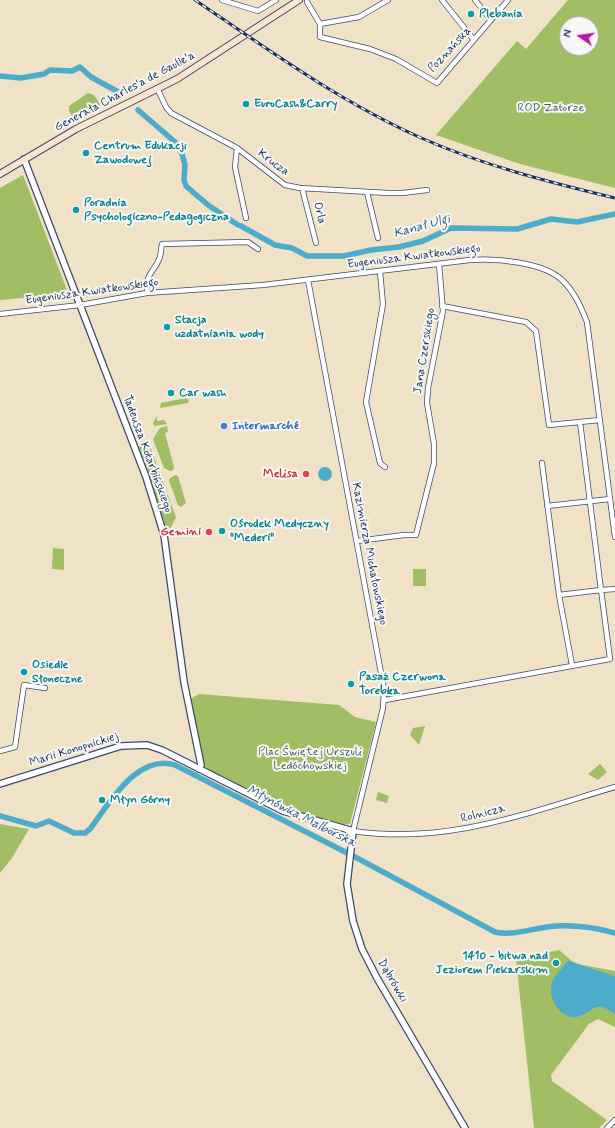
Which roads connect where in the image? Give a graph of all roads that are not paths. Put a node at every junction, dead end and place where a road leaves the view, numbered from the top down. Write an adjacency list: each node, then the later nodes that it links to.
1 (222, 0): 2 (street)
2 (276, 0)
3 (299, 0): 12 (main road, Generała Charles'a de Gaulle'a)
4 (388, 0): 10 (street)
5 (442, 0): 11 (street)
6 (475, 0): 9 (street)
7 (508, 0): 9 (street, Poznańska)
8 (308, 2): 10 (street, Poznańska)
9 (491, 20): 11 (street, Poznańska)
10 (320, 24): 11 (street, Poznańska)
11 (474, 40)
12 (156, 88): 13 (street, Krucza); 14 (main road, Generała Charles'a de Gaulle'a)
13 (237, 148): 16 (street, Krucza); 19 (street)
14 (24, 159): 15 (main road, Generała Charles'a de Gaulle'a); 27 (street, Tadeusza Kotarbińskiego)
15 (0, 174)
16 (302, 188): 18 (street, Krucza); 21 (street, Orla)
17 (427, 190): 18 (street, Krucza)
18 (366, 192): 20 (street)
19 (246, 218)
20 (378, 238)
21 (316, 243)
22 (258, 248): 26 (street)
23 (439, 264): 24 (street, Eugeniusza Kwiatkowskiego); 28 (street, Jana Czerskiego); 30 (street, Eugeniusza Kwiatkowskiego)
24 (380, 272): 25 (street, Eugeniusza Kwiatkowskiego); 33 (street)
25 (308, 280): 26 (street, Eugeniusza Kwiatkowskiego); 38 (street, Kazimierza Michałowskiego)
26 (147, 293): 27 (street, Eugeniusza Kwiatkowskiego)
27 (80, 305): 29 (street, Eugeniusza Kwiatkowskiego); 46 (street, Tadeusza Kotarbińskiego)
28 (442, 306): 31 (street); 38 (street, Jana Czerskiego)
29 (0, 314)
30 (600, 420): 31 (street); 34 (street, Eugeniusza Kwiatkowskiego)
31 (580, 422): 35 (street)
32 (542, 463): 36 (street)
33 (385, 467)
34 (610, 499): 35 (street); 37 (street, Eugeniusza Kwiatkowskiego)
35 (589, 502): 36 (street); 40 (street)
36 (547, 506): 41 (street)
37 (615, 537)
38 (357, 541): 44 (street, Kazimierza Michałowskiego)
39 (615, 589): 40 (street)
40 (601, 590): 41 (street); 42 (street)
41 (559, 595): 42 (street)
42 (572, 665): 44 (street)
43 (45, 688): 45 (street)
44 (384, 700): 49 (street, Kazimierza Michałowskiego)
45 (0, 751)
46 (198, 769): 47 (street, Marii Konopnickiej); 49 (street, Marii Konopnickiej)
47 (0, 784)
48 (615, 787): 49 (street, Rolnicza)
49 (353, 831): 51 (street, Dąbrówki)
50 (615, 1120): 52 (street)
51 (465, 1128)
52 (607, 1128)

